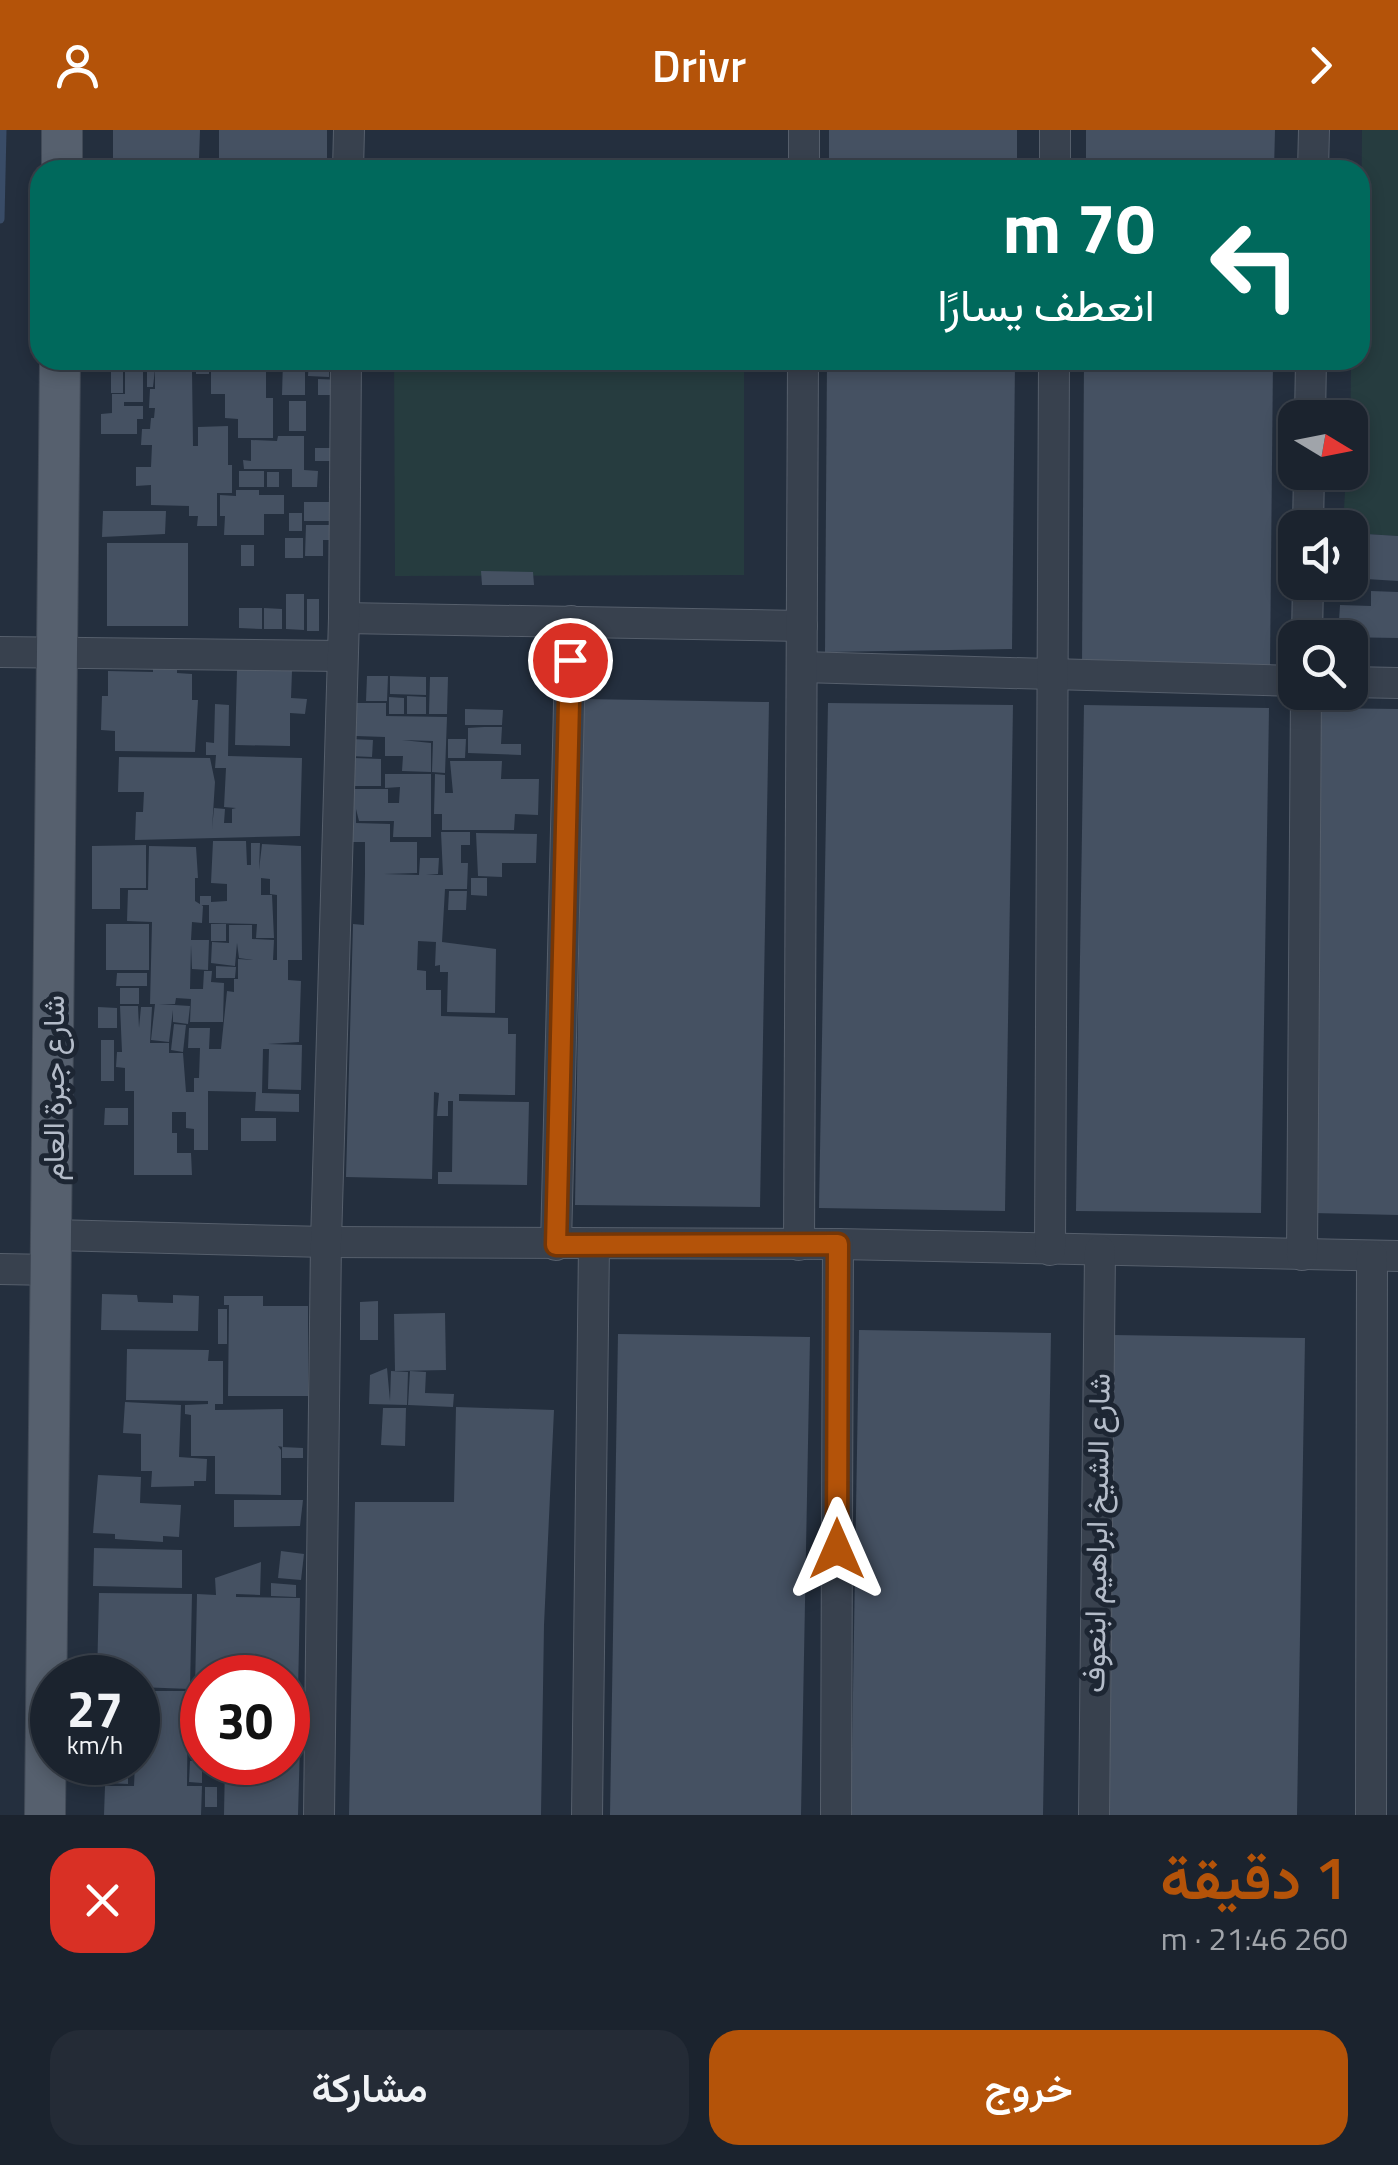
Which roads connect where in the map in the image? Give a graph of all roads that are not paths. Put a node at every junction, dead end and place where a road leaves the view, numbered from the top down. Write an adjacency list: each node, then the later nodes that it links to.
1 (62, 130): 6 (main road)
2 (349, 130): 7 (street)
3 (804, 130): 8 (street)
4 (1055, 130): 9 (street)
5 (1314, 130): 10 (street)
6 (62, 160)
7 (348, 160)
8 (804, 160)
9 (1055, 160)
10 (1314, 160)
11 (60, 370): 21 (main road, شارع جبرة العام)
12 (346, 370): 17 (street)
13 (803, 370): 19 (street)
14 (1054, 370): 24 (street)
15 (1311, 370): 16 (street)
16 (1310, 400)
17 (344, 618): 18 (street); 22 (street)
18 (571, 621): 19 (street); 32 (street)
19 (802, 626): 23 (street)
20 (0, 652): 21 (street)
21 (57, 653): 22 (street); 36 (main road, شارع جبرة العام)
22 (342, 656): 29 (street)
23 (802, 666): 24 (street); 30 (street)
24 (1052, 674): 25 (street); 34 (street)
25 (1278, 680)
26 (1368, 682): 27 (street)
27 (1398, 683)
28 (1306, 710): 37 (street)
29 (326, 1242): 32 (street); 36 (street); 42 (street)
30 (799, 1244): 31 (street); 33 (street)
31 (838, 1244): 34 (street); 44 (street)
32 (556, 1245): 33 (street)
33 (594, 1245): 43 (street)
34 (1050, 1250): 35 (street)
35 (1100, 1251): 37 (street); 45 (street, شارع الشيخ ابراهيم ابنعوف)
36 (52, 1253): 39 (street); 41 (main road, شارع جبرة العام)
37 (1302, 1255): 38 (street)
38 (1385, 1256): 40 (street)
39 (0, 1269)
40 (1385, 1520): 46 (street)
41 (45, 1815)
42 (319, 1815)
43 (587, 1815)
44 (836, 1815)
45 (1094, 1815)
46 (1371, 1815)

